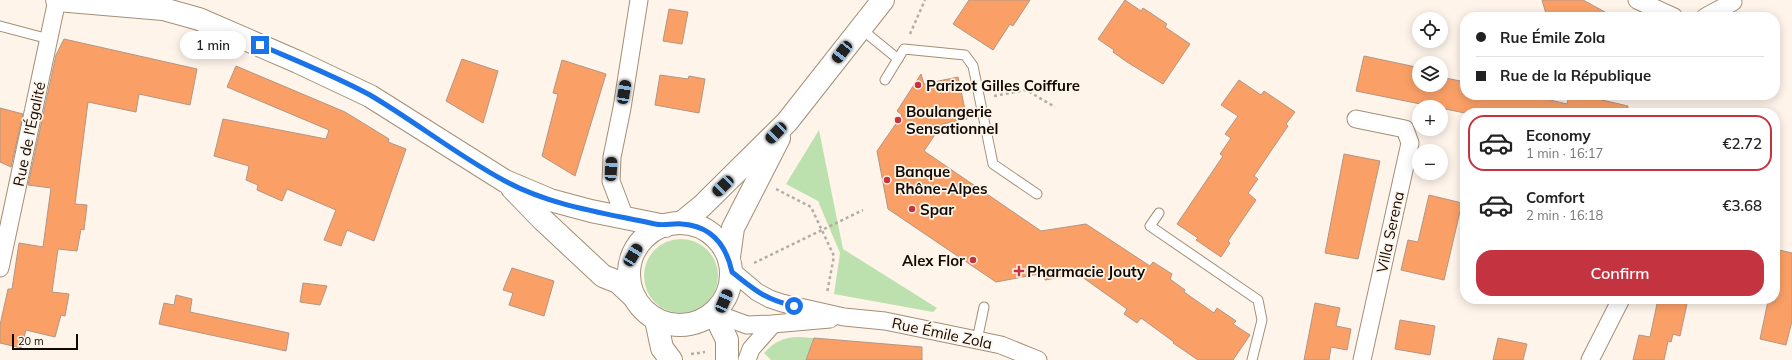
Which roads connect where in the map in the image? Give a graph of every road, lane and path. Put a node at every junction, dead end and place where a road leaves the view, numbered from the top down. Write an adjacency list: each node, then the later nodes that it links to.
1 (57, 0): 7 (street); 12 (street, Rue de l'Égalité)
2 (638, 0): 25 (street)
3 (883, 0): 11 (street)
4 (925, 0): 13 (path)
5 (1636, 0): 8 (street)
6 (1733, 2): 9 (street)
7 (163, 4): 20 (street)
8 (1663, 12)
9 (1714, 12)
10 (0, 26): 12 (lane)
11 (860, 28): 14 (lane); 19 (street)
12 (49, 39): 30 (street, Rue de l'Égalité)
13 (904, 49): 14 (lane); 16 (lane)
14 (898, 59): 15 (lane)
15 (885, 80)
16 (980, 99): 17 (path); 22 (lane)
17 (1055, 108)
18 (1356, 119): 46 (street, Villa Serena)
19 (787, 122): 26 (street); 29 (street)
20 (505, 181): 25 (street); 31 (street)
21 (776, 189): 27 (path)
22 (1037, 194)
23 (863, 210): 27 (path)
24 (1159, 213): 45 (lane)
25 (625, 218): 26 (street)
26 (673, 225): 29 (street); 31 (street)
27 (822, 230): 28 (path); 32 (path)
28 (753, 263)
29 (730, 264): 35 (street); 36 (street, Rue Émile Zola)
30 (0, 268)
31 (635, 298): 37 (street)
32 (826, 298)
33 (1618, 304): 47 (street)
34 (984, 307): 39 (lane)
35 (714, 312): 37 (street); 38 (street, Rue Émile Zola); 42 (street)
36 (844, 317): 38 (street, Rue Émile Zola); 39 (street, Rue Émile Zola)
37 (656, 320): 41 (street)
38 (773, 324): 43 (street)
39 (977, 340): 44 (street, Rue Émile Zola)
40 (707, 352): 41 (path)
41 (679, 358)
42 (727, 360)
43 (747, 360)
44 (1038, 360)
45 (1252, 360)
46 (1362, 360)
47 (1590, 360)

